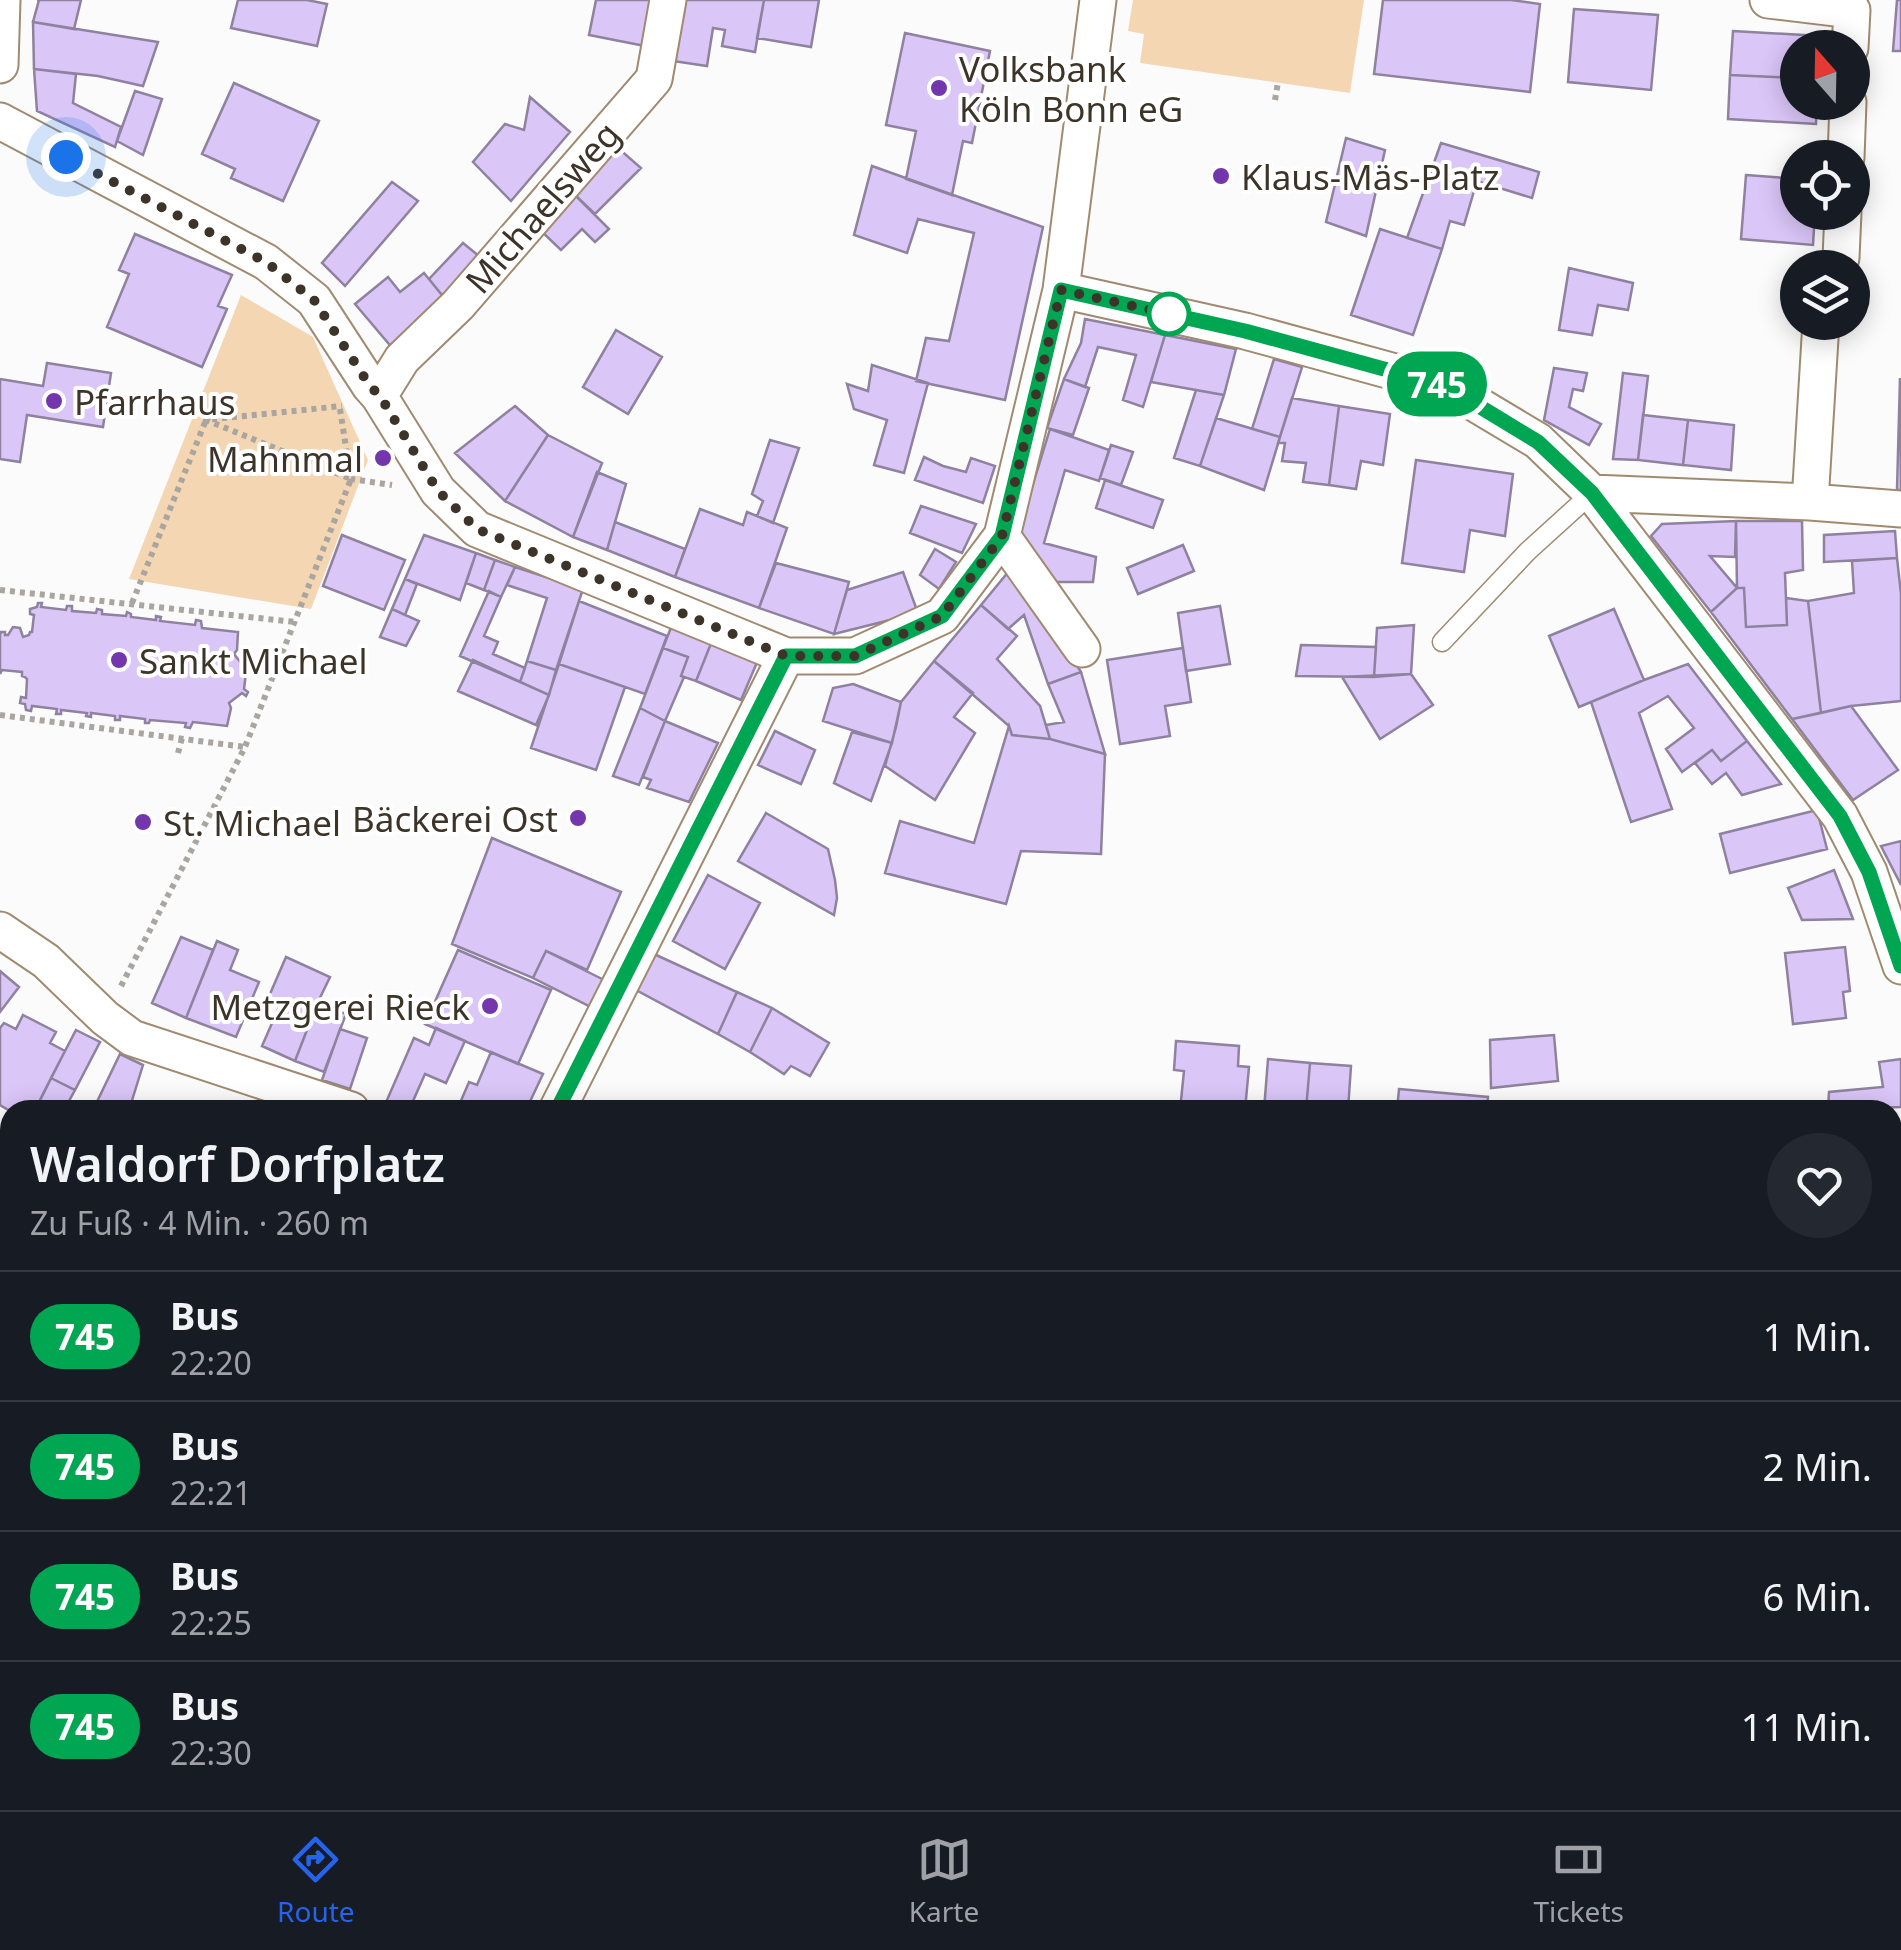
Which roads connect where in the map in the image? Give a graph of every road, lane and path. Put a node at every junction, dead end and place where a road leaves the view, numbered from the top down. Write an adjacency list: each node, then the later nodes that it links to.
1 (2, 0): 6 (street)
2 (668, 0): 12 (street, Michaelsweg)
3 (1098, 0): 10 (street)
4 (1768, 0): 5 (street)
5 (1851, 30)
6 (0, 65)
7 (1278, 82): 8 (path)
8 (1276, 100)
9 (0, 122): 12 (street)
10 (1061, 290): 15 (street); 18 (street)
11 (1821, 340): 16 (street)
12 (380, 396): 24 (street)
13 (206, 420): 14 (path); 14 (path); 20 (path)
14 (352, 480): 21 (path)
15 (1592, 493): 16 (street); 22 (lane); 30 (street)
16 (1810, 502): 17 (street)
17 (1901, 509)
18 (1002, 536): 23 (street); 24 (street)
19 (0, 590): 20 (path)
20 (132, 604): 21 (path)
21 (295, 622): 27 (path)
22 (1442, 642)
23 (1082, 649)
24 (786, 656): 33 (street)
25 (0, 715): 26 (path)
26 (182, 738): 27 (path); 28 (path)
27 (245, 747): 31 (path)
28 (178, 753)
29 (0, 930): 31 (street)
30 (1901, 966)
31 (104, 1018): 32 (street)
32 (321, 1100)
33 (562, 1100)

